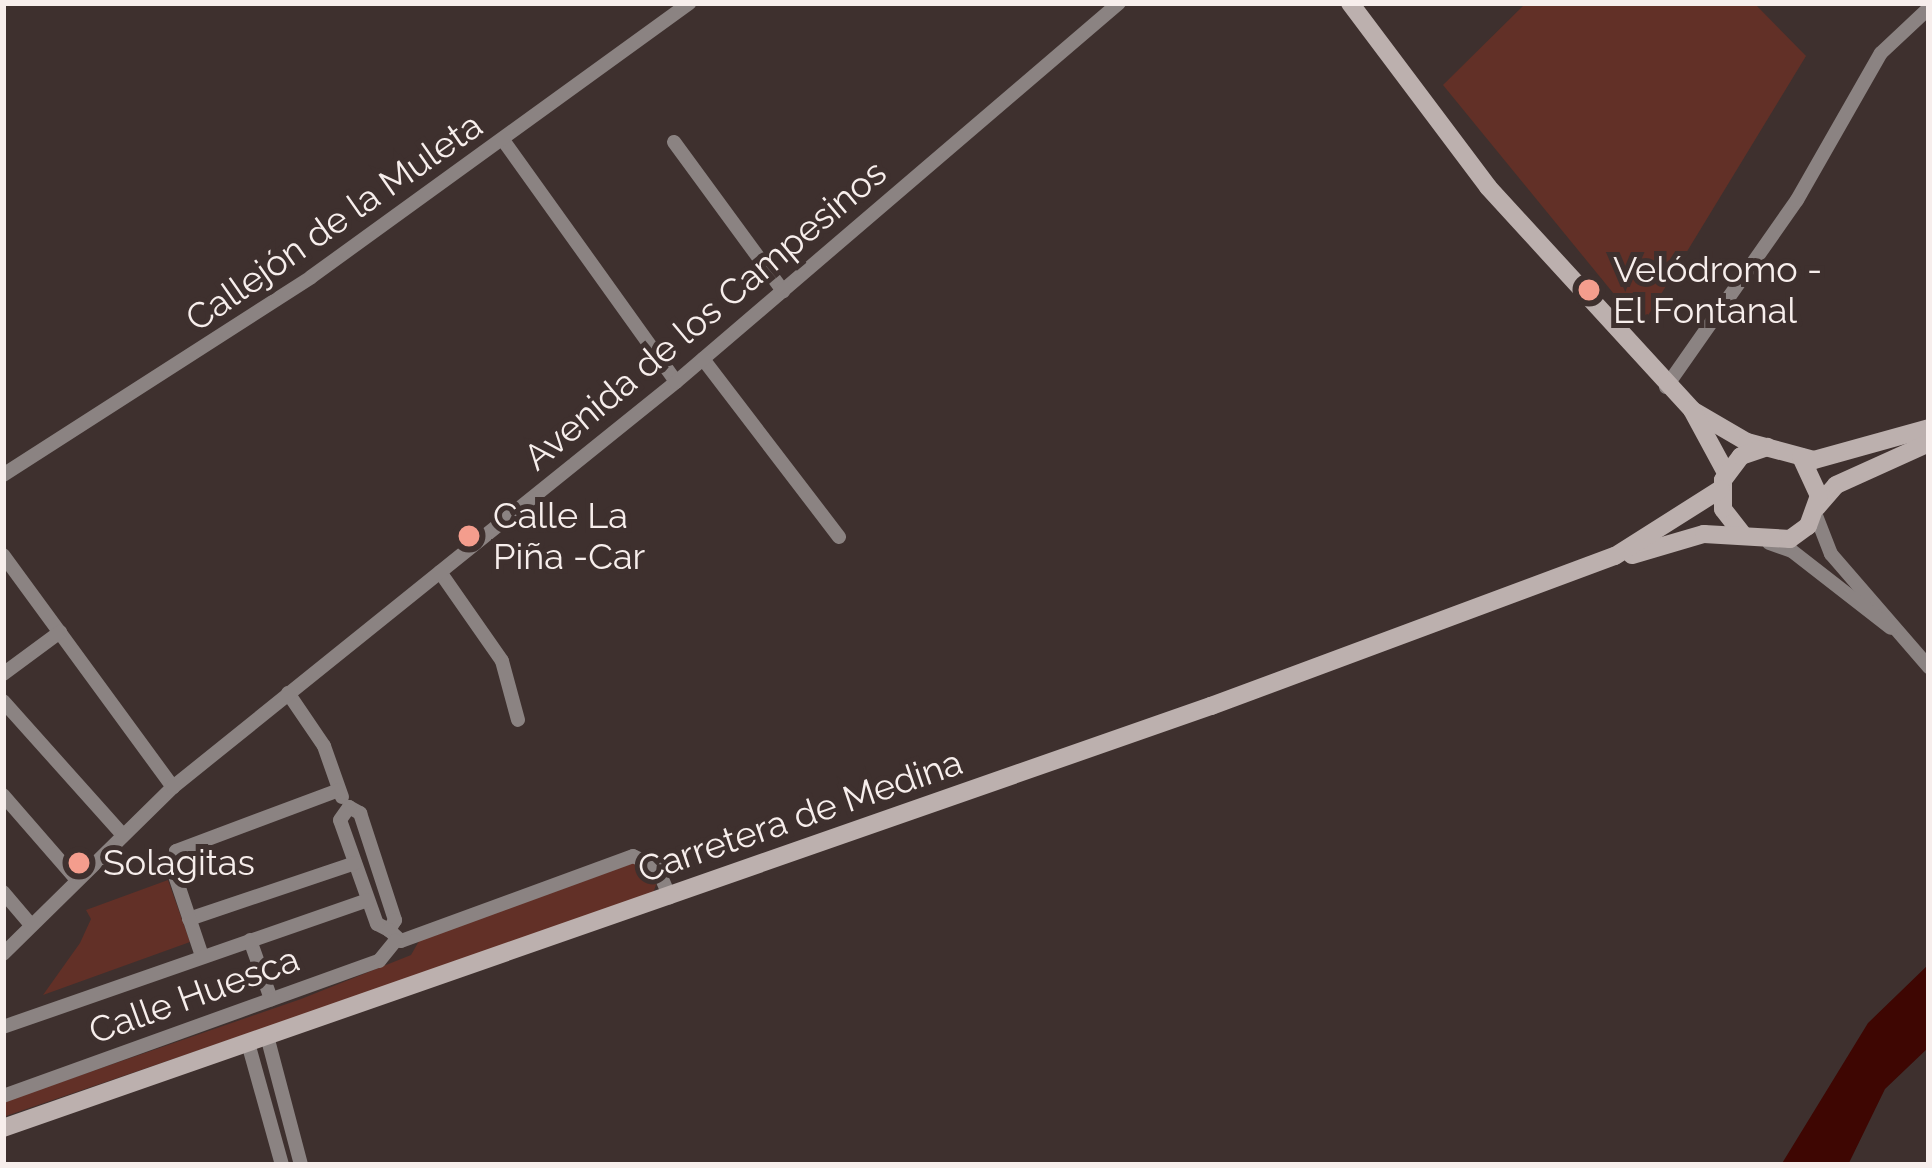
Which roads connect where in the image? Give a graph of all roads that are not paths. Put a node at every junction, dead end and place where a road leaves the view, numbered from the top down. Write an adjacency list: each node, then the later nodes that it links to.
1 (689, 3): 5 (street, Callejón de la Muleta)
2 (1119, 3): 7 (street, Avenida de los Campesinos)
3 (1350, 3): 10 (main road)
4 (1929, 8): 10 (street)
5 (503, 140): 9 (street); 16 (street, Callejón de la Muleta)
6 (674, 142): 7 (street)
7 (783, 291): 8 (street, Avenida de los Campesinos)
8 (703, 359): 9 (street, Avenida de los Campesinos); 19 (street)
9 (676, 382): 24 (street, Avenida de los Campesinos)
10 (1666, 387): 11 (main road)
11 (1692, 410): 14 (main road); 17 (main road)
12 (1929, 428): 15 (main road)
13 (1929, 443): 18 (main road)
14 (1771, 446): 15 (main road); 17 (main road)
15 (1801, 458): 18 (main road)
16 (3, 475)
17 (1724, 481): 20 (main road); 23 (main road)
18 (1816, 510): 21 (main road); 25 (street)
19 (839, 537)
20 (1748, 538): 21 (main road); 23 (main road)
21 (1769, 543): 25 (street)
22 (3, 555): 26 (street)
23 (1615, 556): 40 (main road, Carretera de Medina)
24 (440, 572): 29 (street, Avenida de los Campesinos); 31 (street)
25 (1891, 628): 27 (street)
26 (60, 632): 28 (street); 32 (street)
27 (1929, 667)
28 (3, 674)
29 (288, 693): 32 (street, Avenida de los Campesinos); 33 (street)
30 (3, 701): 36 (street)
31 (518, 720)
32 (173, 788): 36 (street, Avenida de los Campesinos)
33 (339, 790): 35 (street); 42 (street)
34 (3, 795): 38 (street)
35 (345, 808): 37 (street); 44 (street)
36 (124, 835): 38 (street, Avenida de los Campesinos)
37 (355, 863): 41 (street); 42 (street)
38 (77, 880): 43 (street, Avenida de los Campesinos)
39 (3, 892): 43 (street)
40 (670, 897): 44 (street, Calle Huesca); 50 (main road, Carretera de Medina)
41 (368, 900): 44 (street); 45 (street)
42 (190, 920): 47 (street)
43 (31, 925): 46 (street, Avenida de los Campesinos)
44 (392, 935): 48 (street, Calle Huesca)
45 (250, 940): 47 (street); 48 (street)
46 (3, 954)
47 (202, 956): 49 (street)
48 (272, 999): 51 (street, Calle Huesca)
49 (3, 1027)
50 (257, 1040): 52 (main road, Carretera de Medina); 53 (street); 54 (street)
51 (3, 1096)
52 (3, 1128)
53 (282, 1165)
54 (301, 1165)

